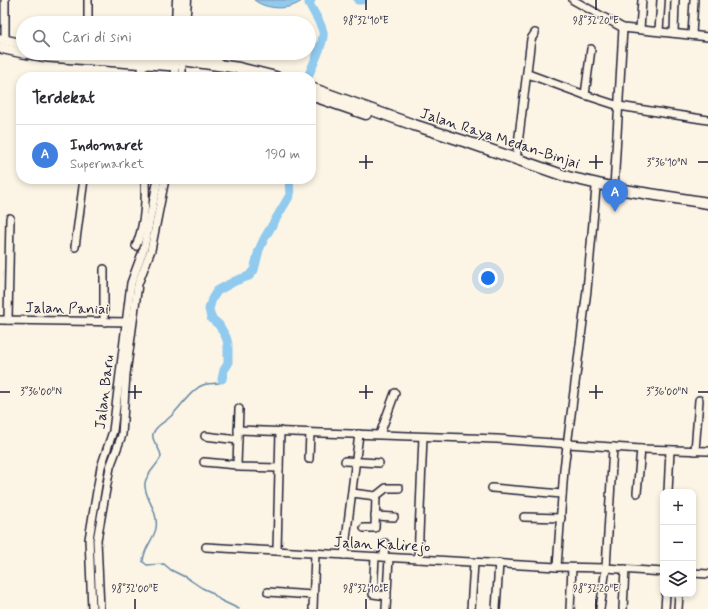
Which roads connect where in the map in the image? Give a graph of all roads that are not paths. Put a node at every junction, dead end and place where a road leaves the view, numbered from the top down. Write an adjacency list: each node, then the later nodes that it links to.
1 (5, 0): 21 (street)
2 (88, 0): 11 (street)
3 (178, 0): 12 (highway)
4 (186, 0): 13 (highway)
5 (573, 0): 14 (street)
6 (642, 0): 15 (street)
7 (656, 0): 16 (street)
8 (660, 0): 16 (street)
9 (674, 0): 17 (street)
10 (694, 0): 19 (street)
11 (88, 16)
12 (179, 16)
13 (182, 16)
14 (623, 28): 15 (street); 39 (street)
15 (640, 29): 16 (street)
16 (657, 31): 17 (street)
17 (674, 33): 19 (street)
18 (535, 34): 34 (street)
19 (692, 35): 20 (street)
20 (708, 37)
21 (2, 43): 22 (main road); 24 (main road)
22 (16, 44)
23 (590, 49): 36 (street)
24 (16, 50)
25 (144, 60): 30 (street)
26 (166, 60): 28 (main road)
27 (214, 60): 29 (highway)
28 (180, 62): 29 (highway); 31 (street); 32 (highway)
29 (225, 66): 33 (highway)
30 (142, 72)
31 (176, 72)
32 (224, 72)
33 (253, 72)
34 (528, 74): 36 (street); 41 (street)
35 (316, 90): 38 (highway, Jalan Raya Medan-Binjai)
36 (585, 95): 39 (street)
37 (316, 96): 38 (highway, Jalan Raya Medan-Binjai)
38 (331, 98): 41 (highway, Jalan Raya Medan-Binjai); 46 (highway, Jalan Raya Medan-Binjai)
39 (620, 106): 40 (street); 47 (street)
40 (708, 120)
41 (516, 160): 47 (highway, Jalan Raya Medan-Binjai)
42 (83, 184): 53 (street)
43 (145, 184): 51 (street)
44 (157, 184): 51 (street, Jalan Baru)
45 (163, 184): 51 (street, Jalan Baru)
46 (596, 188): 47 (highway, Jalan Raya Medan-Binjai); 69 (street)
47 (621, 190): 48 (highway, Jalan Raya Medan-Binjai); 49 (highway, Jalan Raya Medan-Binjai)
48 (708, 203)
49 (708, 208)
50 (10, 218): 55 (street)
51 (149, 220): 52 (street); 57 (street, Jalan Baru)
52 (136, 246)
53 (75, 247)
54 (104, 269): 56 (street)
55 (4, 320): 56 (street, Jalan Paniai)
56 (104, 322): 57 (street, Jalan Paniai)
57 (129, 322): 116 (street, Jalan Baru); 117 (street, Jalan Baru)
58 (395, 392): 65 (street)
59 (699, 400): 73 (street)
60 (239, 409): 61 (street)
61 (238, 430): 62 (street); 68 (street)
62 (280, 431): 63 (street); 81 (street)
63 (310, 433): 64 (street); 75 (street)
64 (360, 434): 65 (street); 78 (street)
65 (380, 434): 67 (street)
66 (205, 436): 68 (street)
67 (423, 437): 69 (street); 101 (street)
68 (238, 440): 80 (street)
69 (568, 444): 70 (street); 87 (street)
70 (613, 447): 71 (street); 106 (street)
71 (641, 449): 72 (street); 86 (street)
72 (670, 450): 73 (street); 84 (street)
73 (694, 451): 74 (street)
74 (708, 451)
75 (310, 459)
76 (204, 462): 80 (street)
77 (345, 462): 78 (street)
78 (356, 462): 79 (street); 85 (street)
79 (379, 464)
80 (237, 465): 81 (street)
81 (279, 468): 96 (street)
82 (398, 488): 88 (street)
83 (492, 488): 87 (street)
84 (668, 489)
85 (352, 493): 88 (street); 98 (street)
86 (637, 493)
87 (562, 494): 92 (street)
88 (376, 496): 89 (street)
89 (375, 516): 90 (street); 93 (street)
90 (394, 517)
91 (524, 517): 92 (street)
92 (561, 518): 104 (street)
93 (364, 528)
94 (385, 543): 100 (street)
95 (206, 547): 96 (street, Jalan Kalirejo)
96 (277, 550): 97 (street, Jalan Kalirejo)
97 (315, 553): 98 (street, Jalan Kalirejo); 112 (street)
98 (344, 555): 99 (street, Jalan Kalirejo)
99 (375, 557): 100 (street, Jalan Kalirejo); 113 (street)
100 (387, 558): 101 (street, Jalan Kalirejo); 113 (street)
101 (418, 559): 102 (street, Jalan Kalirejo)
102 (474, 563): 103 (street, Jalan Kalirejo); 120 (street)
103 (499, 564): 104 (street, Jalan Kalirejo); 121 (street)
104 (557, 567): 105 (street, Jalan Kalirejo)
105 (572, 568): 106 (street, Jalan Kalirejo); 122 (street)
106 (606, 568): 107 (street, Jalan Kalirejo); 123 (street)
107 (625, 569): 108 (street, Jalan Kalirejo); 124 (street)
108 (660, 572)
109 (696, 573): 110 (street)
110 (708, 574)
111 (268, 592): 112 (street)
112 (313, 595): 118 (street)
113 (387, 596): 119 (street)
114 (666, 597): 125 (street)
115 (679, 597): 126 (street)
116 (92, 609)
117 (100, 609)
118 (313, 609)
119 (386, 609)
120 (471, 609)
121 (496, 609)
122 (570, 609)
123 (600, 609)
124 (623, 609)
125 (665, 609)
126 (678, 609)

